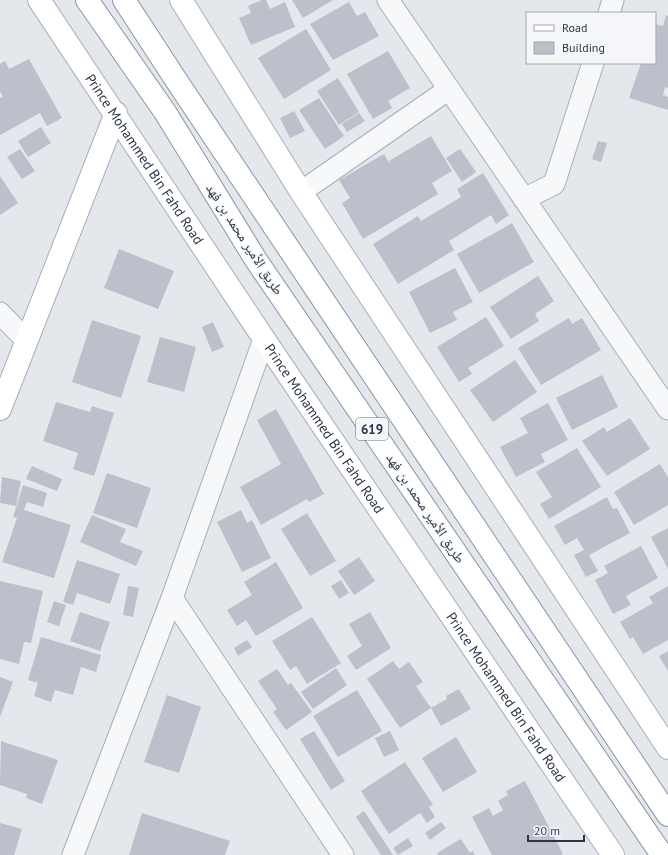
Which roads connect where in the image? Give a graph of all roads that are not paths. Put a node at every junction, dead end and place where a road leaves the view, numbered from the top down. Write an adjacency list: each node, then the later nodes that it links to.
1 (39, 0): 10 (main road, Prince Mohammed Bin Fahd Road)
2 (87, 0): 24 (main road, طريق الأمير محمد بن فهد / 619)
3 (124, 0): 20 (main road, 619)
4 (181, 0): 11 (main road)
5 (388, 0): 9 (street)
6 (613, 0): 7 (street)
7 (609, 12)
8 (593, 64): 12 (street)
9 (449, 89): 11 (street); 12 (street)
10 (116, 113): 14 (main road, Prince Mohammed Bin Fahd Road); 15 (main road)
11 (300, 192): 19 (main road)
12 (524, 199): 17 (street)
13 (0, 313): 15 (street)
14 (264, 338): 18 (street); 23 (main road, Prince Mohammed Bin Fahd Road)
15 (26, 340): 16 (main road)
16 (0, 409)
17 (668, 409)
18 (172, 598): 21 (street); 22 (street)
19 (668, 748)
20 (668, 815)
21 (73, 855)
22 (343, 855)
23 (613, 855)
24 (662, 855)

